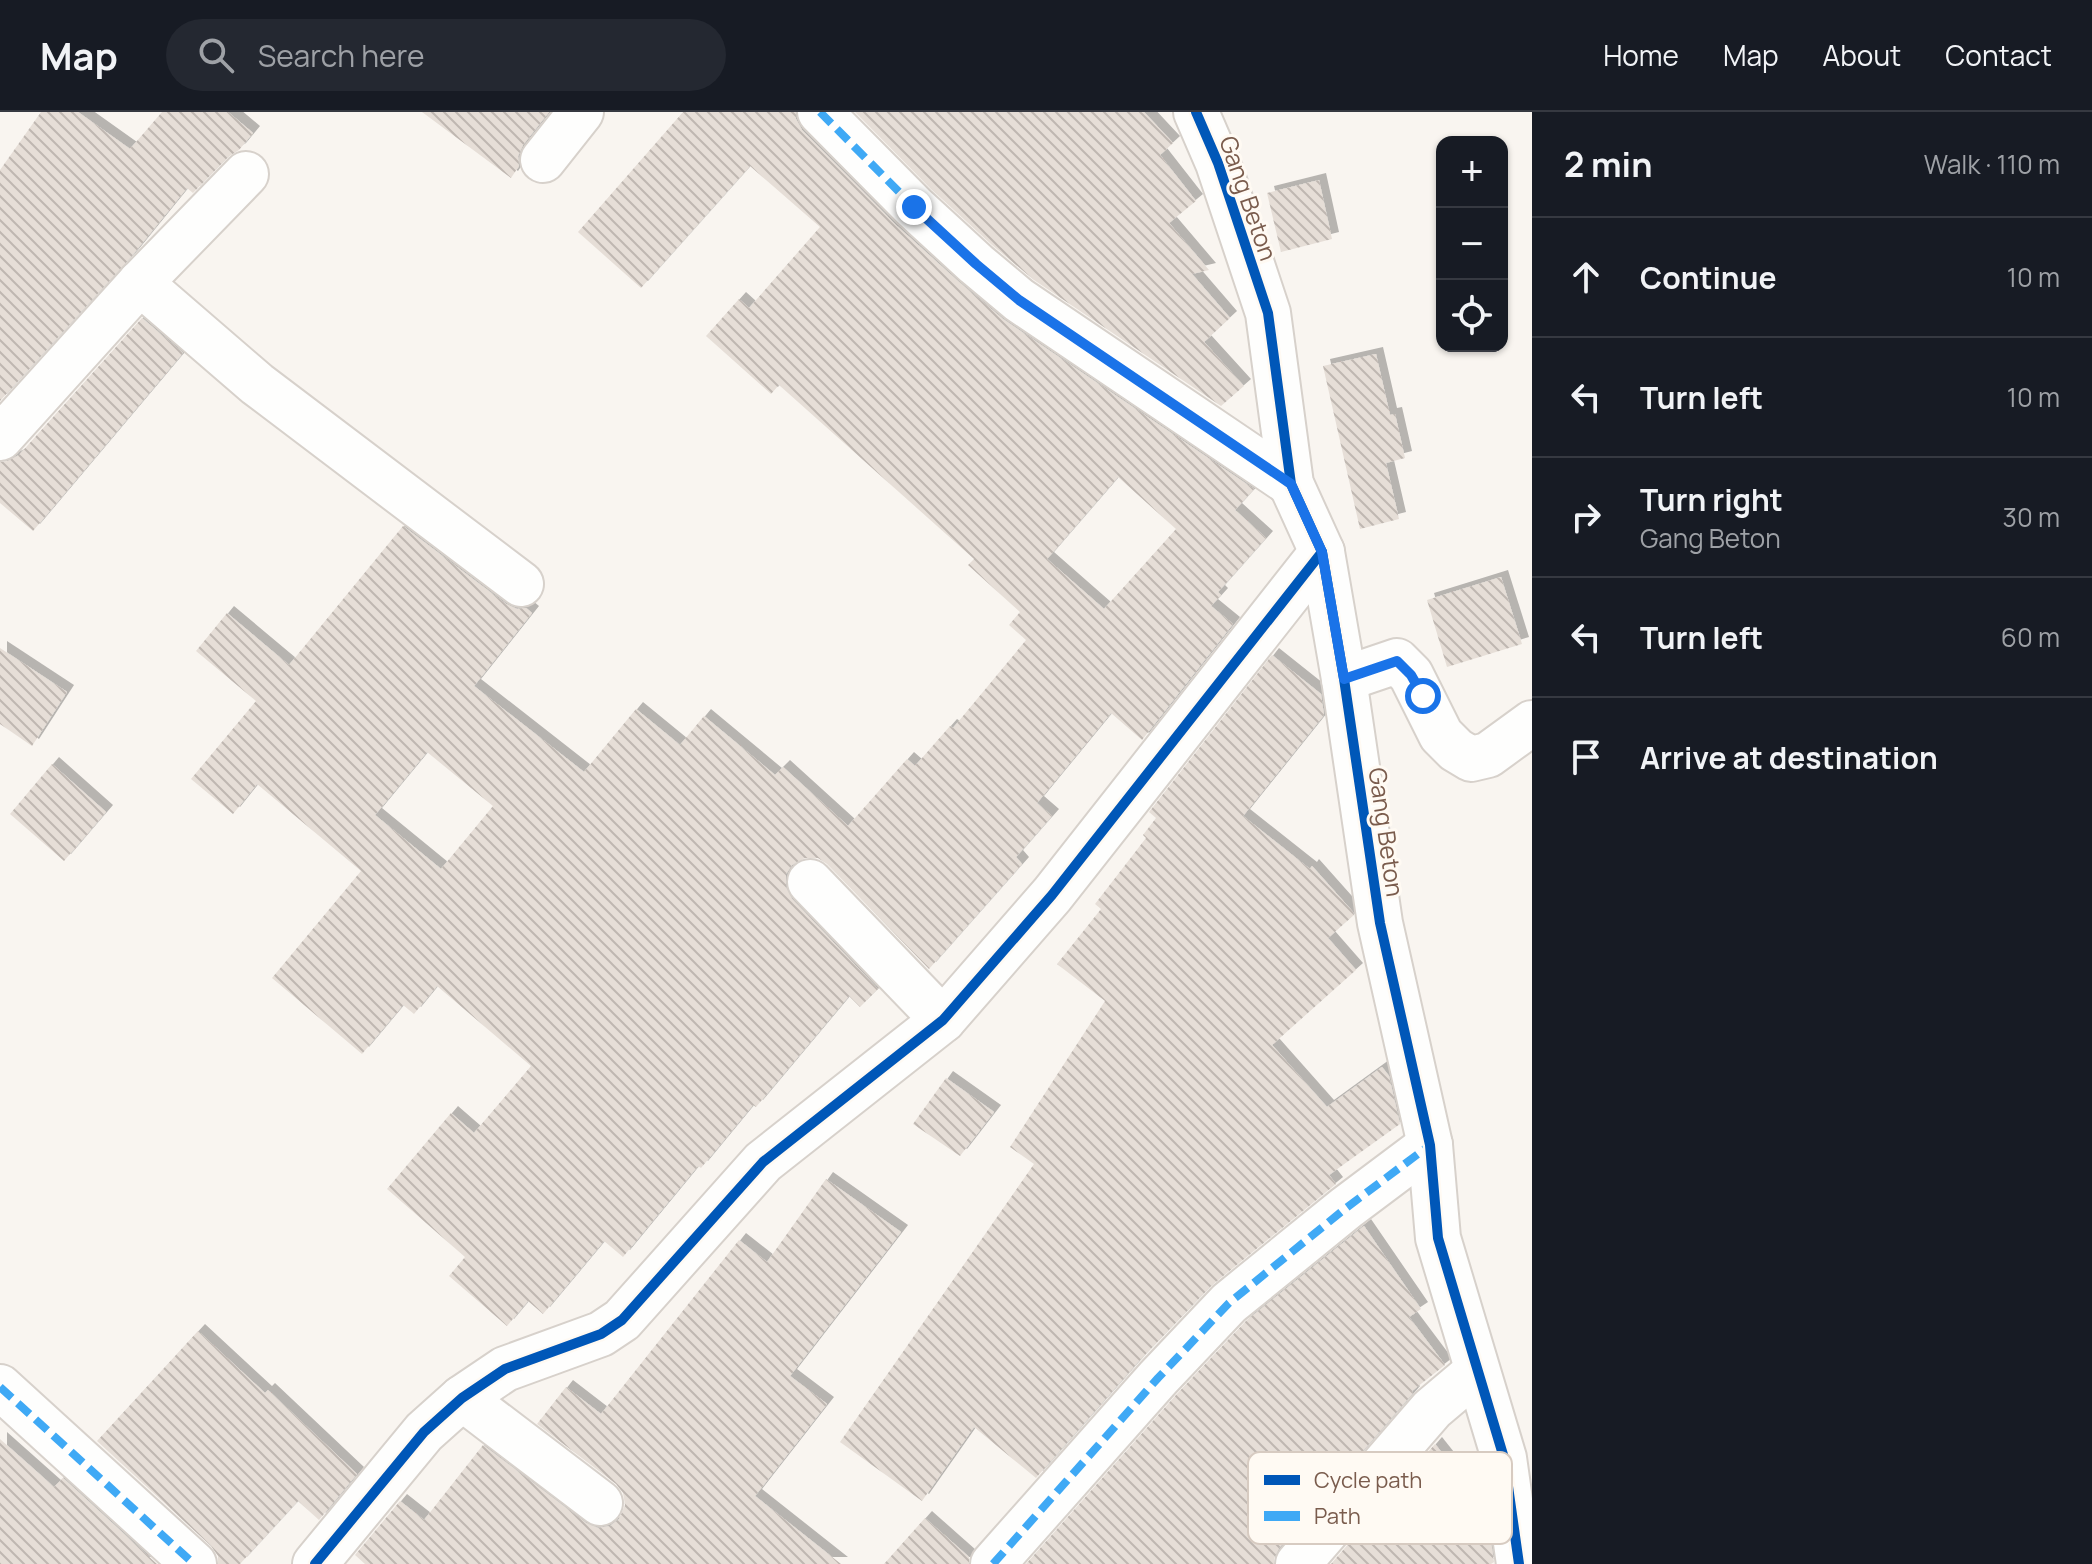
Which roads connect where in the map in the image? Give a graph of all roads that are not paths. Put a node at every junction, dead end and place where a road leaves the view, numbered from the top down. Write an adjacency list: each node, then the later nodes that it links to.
1 (581, 112): 4 (street)
2 (820, 112): 8 (street)
3 (1196, 112): 8 (street, Gang Beton)
4 (543, 160)
5 (246, 174): 6 (street)
6 (140, 283): 7 (street); 10 (street)
7 (0, 438)
8 (1291, 484): 9 (street, Gang Beton)
9 (1322, 552): 11 (street, Gang Beton); 14 (street)
10 (521, 584)
11 (1368, 670): 12 (street); 15 (street, Gang Beton)
12 (1532, 723)
13 (810, 882): 14 (street)
14 (943, 1020): 18 (street)
15 (1430, 1145): 16 (street, Gang Beton); 26 (street)
16 (1477, 1371): 19 (street); 20 (street, Gang Beton)
17 (0, 1387): 24 (street)
18 (462, 1398): 21 (street); 25 (street)
19 (1395, 1452)
20 (1502, 1452)
21 (600, 1503)
22 (1512, 1515): 28 (street, Gang Beton)
23 (1315, 1544): 27 (street)
24 (194, 1564)
25 (315, 1564)
26 (993, 1564)
27 (1298, 1564)
28 (1519, 1564)

